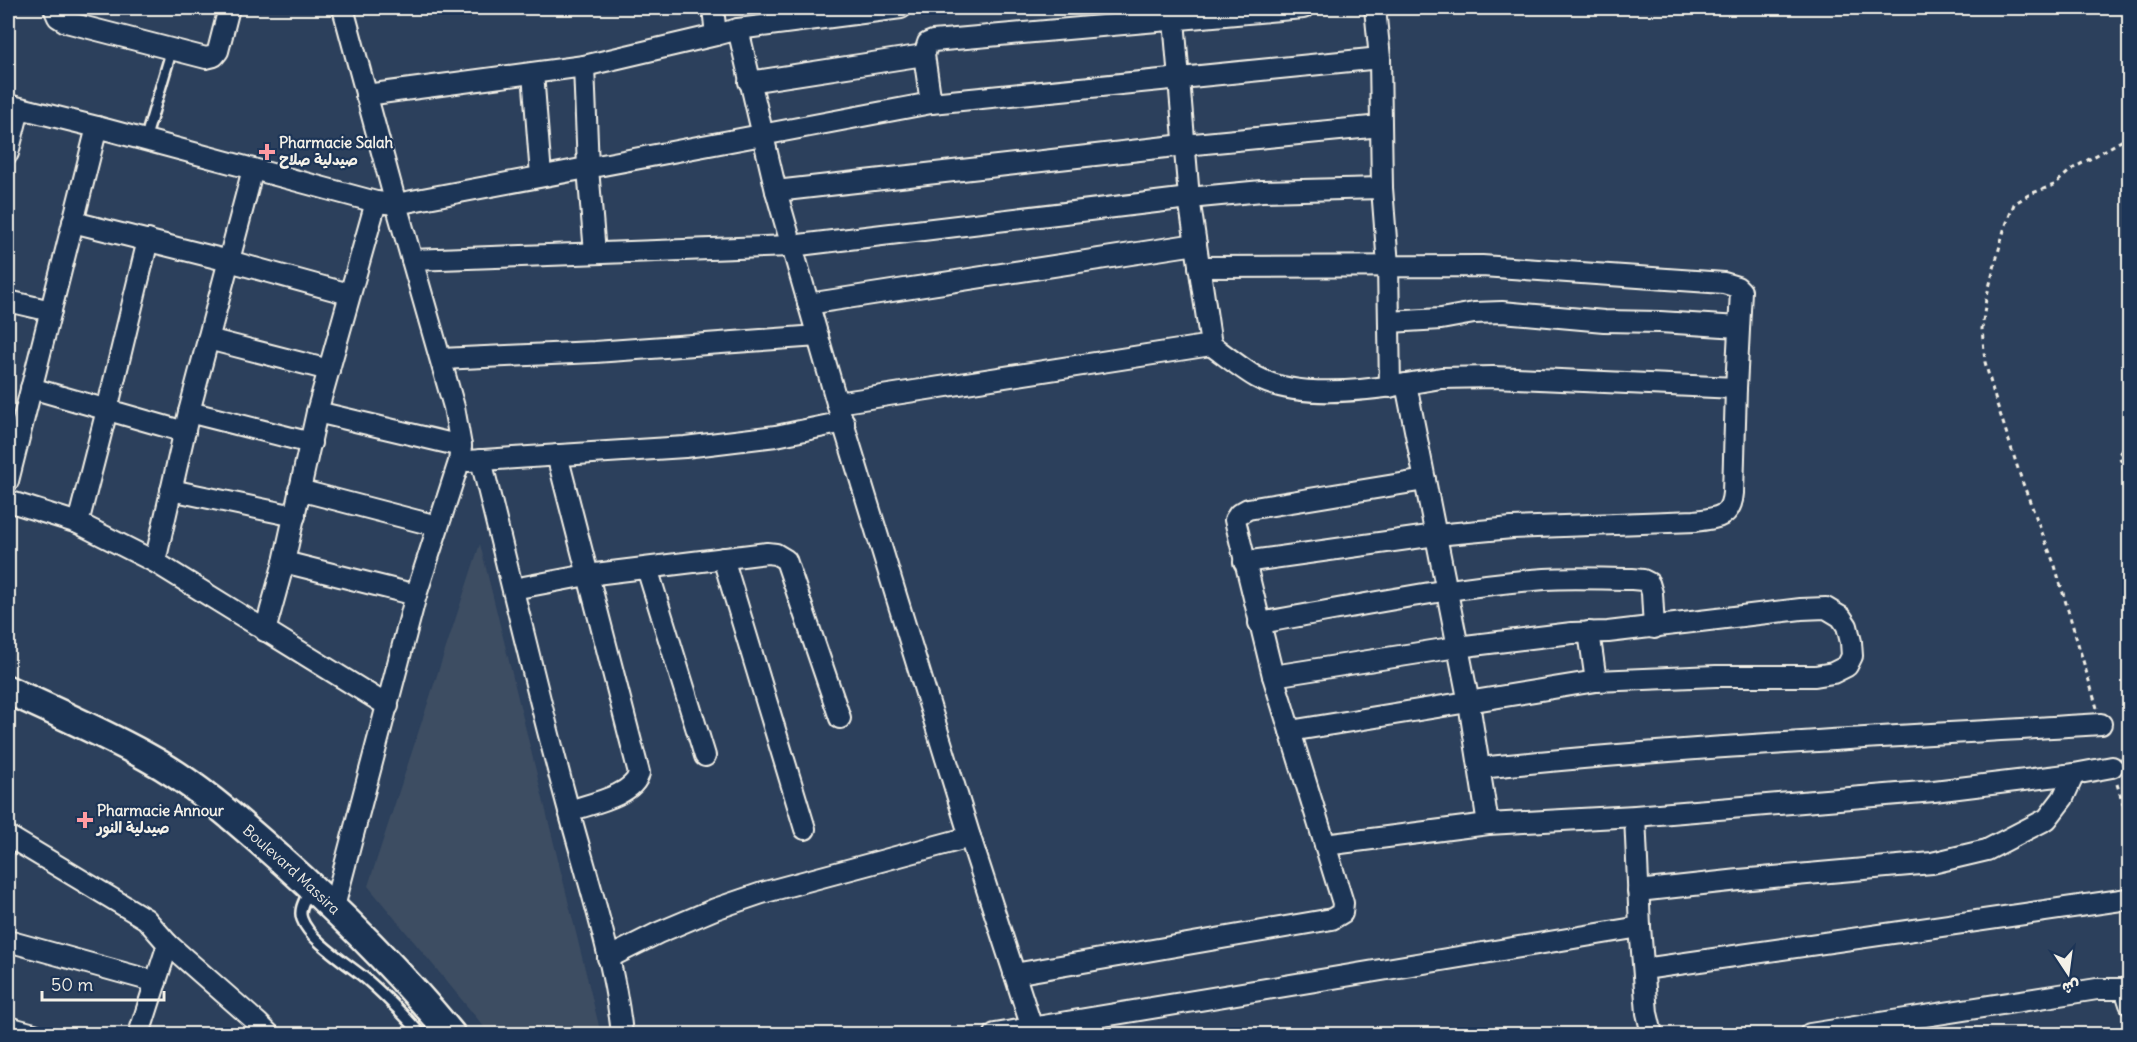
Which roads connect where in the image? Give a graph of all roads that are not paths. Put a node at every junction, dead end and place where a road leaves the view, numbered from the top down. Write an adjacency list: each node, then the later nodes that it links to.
1 (54, 8): 11 (street)
2 (229, 8): 11 (street)
3 (343, 8): 18 (street)
4 (713, 8): 10 (street)
5 (901, 8): 9 (street)
6 (1303, 8): 8 (street)
7 (1375, 8): 13 (street)
8 (1173, 13): 12 (street); 16 (street)
9 (738, 29): 10 (street); 17 (street)
10 (716, 35): 14 (street)
11 (172, 49): 24 (lane)
12 (924, 55): 17 (street); 19 (street)
13 (1380, 58): 16 (street); 21 (street)
14 (584, 66): 15 (street); 27 (street)
15 (533, 73): 18 (street); 29 (street)
16 (1179, 80): 19 (street); 25 (street)
17 (749, 81): 23 (street)
18 (366, 95): 34 (street)
19 (931, 104): 23 (street)
20 (13, 107): 22 (street); 26 (street)
21 (1381, 126): 25 (street); 30 (street)
22 (97, 127): 24 (street); 35 (street)
23 (761, 134): 27 (street); 31 (street)
24 (145, 140): 28 (street)
25 (1184, 145): 31 (street); 32 (street)
26 (8, 153)
27 (588, 168): 29 (street); 39 (street)
28 (253, 169): 33 (street); 41 (street)
29 (541, 177): 34 (street)
30 (1382, 188): 32 (street); 42 (street)
31 (776, 191): 38 (street)
32 (1189, 198): 37 (street); 38 (street)
33 (376, 202): 34 (street); 44 (street)
34 (396, 204): 40 (street)
35 (73, 222): 36 (street); 47 (street)
36 (148, 240): 41 (street); 59 (street)
37 (1196, 244): 43 (street); 46 (street)
38 (791, 246): 39 (street); 46 (street)
39 (595, 253): 40 (street)
40 (412, 260): 53 (street)
41 (229, 261): 44 (street); 51 (street)
42 (1388, 265): 43 (street); 48 (street); 49 (street)
43 (1199, 267): 52 (street)
44 (349, 294): 54 (street)
45 (8, 301): 47 (street)
46 (808, 304): 50 (street)
47 (51, 311): 56 (street)
48 (1389, 322): 49 (street); 55 (street)
49 (1739, 327): 57 (street)
50 (818, 336): 53 (street); 58 (street)
51 (208, 339): 54 (street); 60 (street)
52 (1211, 345): 55 (street); 58 (street)
53 (441, 359): 65 (street)
54 (330, 370): 61 (street)
55 (1398, 386): 57 (street); 68 (street)
56 (31, 388): 59 (street); 69 (street)
57 (1736, 388): 76 (street)
58 (837, 403): 62 (street)
59 (107, 410): 63 (street); 74 (street)
60 (189, 412): 63 (street); 64 (street)
61 (317, 412): 64 (street); 65 (street)
62 (843, 422): 66 (street); 108 (street)
63 (185, 432): 70 (street)
64 (311, 443): 71 (street)
65 (460, 454): 67 (street); 75 (street)
66 (557, 455): 67 (street); 82 (street)
67 (481, 460): 83 (street)
68 (1425, 480): 76 (street); 80 (street)
69 (8, 481)
70 (171, 490): 73 (street); 78 (street)
71 (299, 490): 73 (street); 75 (street)
72 (8, 501): 74 (street)
73 (295, 516): 79 (street)
74 (78, 523): 78 (street)
75 (437, 526): 85 (street)
76 (1436, 535): 80 (street); 84 (street)
77 (723, 558): 81 (street); 96 (street); 106 (street)
78 (155, 562): 88 (street)
79 (284, 562): 85 (street); 88 (street)
80 (1244, 562): 86 (street)
81 (647, 568): 82 (street); 99 (street)
82 (587, 575): 83 (street); 103 (street)
83 (513, 589): 103 (street)
84 (1446, 591): 86 (street); 87 (street); 90 (street)
85 (416, 595): 95 (street)
86 (1259, 623): 91 (street)
87 (1654, 628): 89 (street); 92 (street)
88 (265, 631): 95 (street)
89 (1589, 632): 90 (street); 92 (street)
90 (1457, 647): 91 (street); 94 (street)
91 (1272, 676): 98 (street)
92 (1596, 681): 94 (street)
93 (8, 690): 110 (main road, Boulevard Massira)
94 (1469, 703): 98 (street); 101 (street)
95 (388, 706): 113 (street)
96 (840, 718)
97 (2101, 724): 101 (street)
98 (1290, 731): 109 (street)
99 (705, 756)
100 (2112, 767): 102 (street)
101 (1480, 768): 105 (street)
102 (2074, 774): 104 (street); 111 (street)
103 (569, 811): 117 (street)
104 (1635, 816): 105 (street); 111 (street)
105 (1488, 824): 109 (street)
106 (805, 829)
107 (8, 836): 116 (street)
108 (970, 837): 117 (street); 119 (street)
109 (1325, 845): 119 (street)
110 (311, 886): 113 (main road, Boulevard Massira); 127 (lane)
111 (1638, 891): 114 (street)
112 (2128, 899): 118 (street)
113 (334, 907): 128 (main road, Boulevard Massira)
114 (1640, 927): 118 (street); 124 (street)
115 (8, 941): 120 (street)
116 (168, 944): 120 (street); 123 (street)
117 (608, 958): 129 (street)
118 (1644, 969): 131 (street)
119 (1014, 974): 124 (street)
120 (156, 982): 126 (street)
121 (2130, 1004): 132 (street)
122 (8, 1027): 125 (street)
123 (261, 1031)
124 (1032, 1031): 130 (street)
125 (34, 1035)
126 (139, 1035)
127 (421, 1035)
128 (451, 1035)
129 (622, 1035)
130 (994, 1035)
131 (1652, 1035)
132 (1810, 1035)

